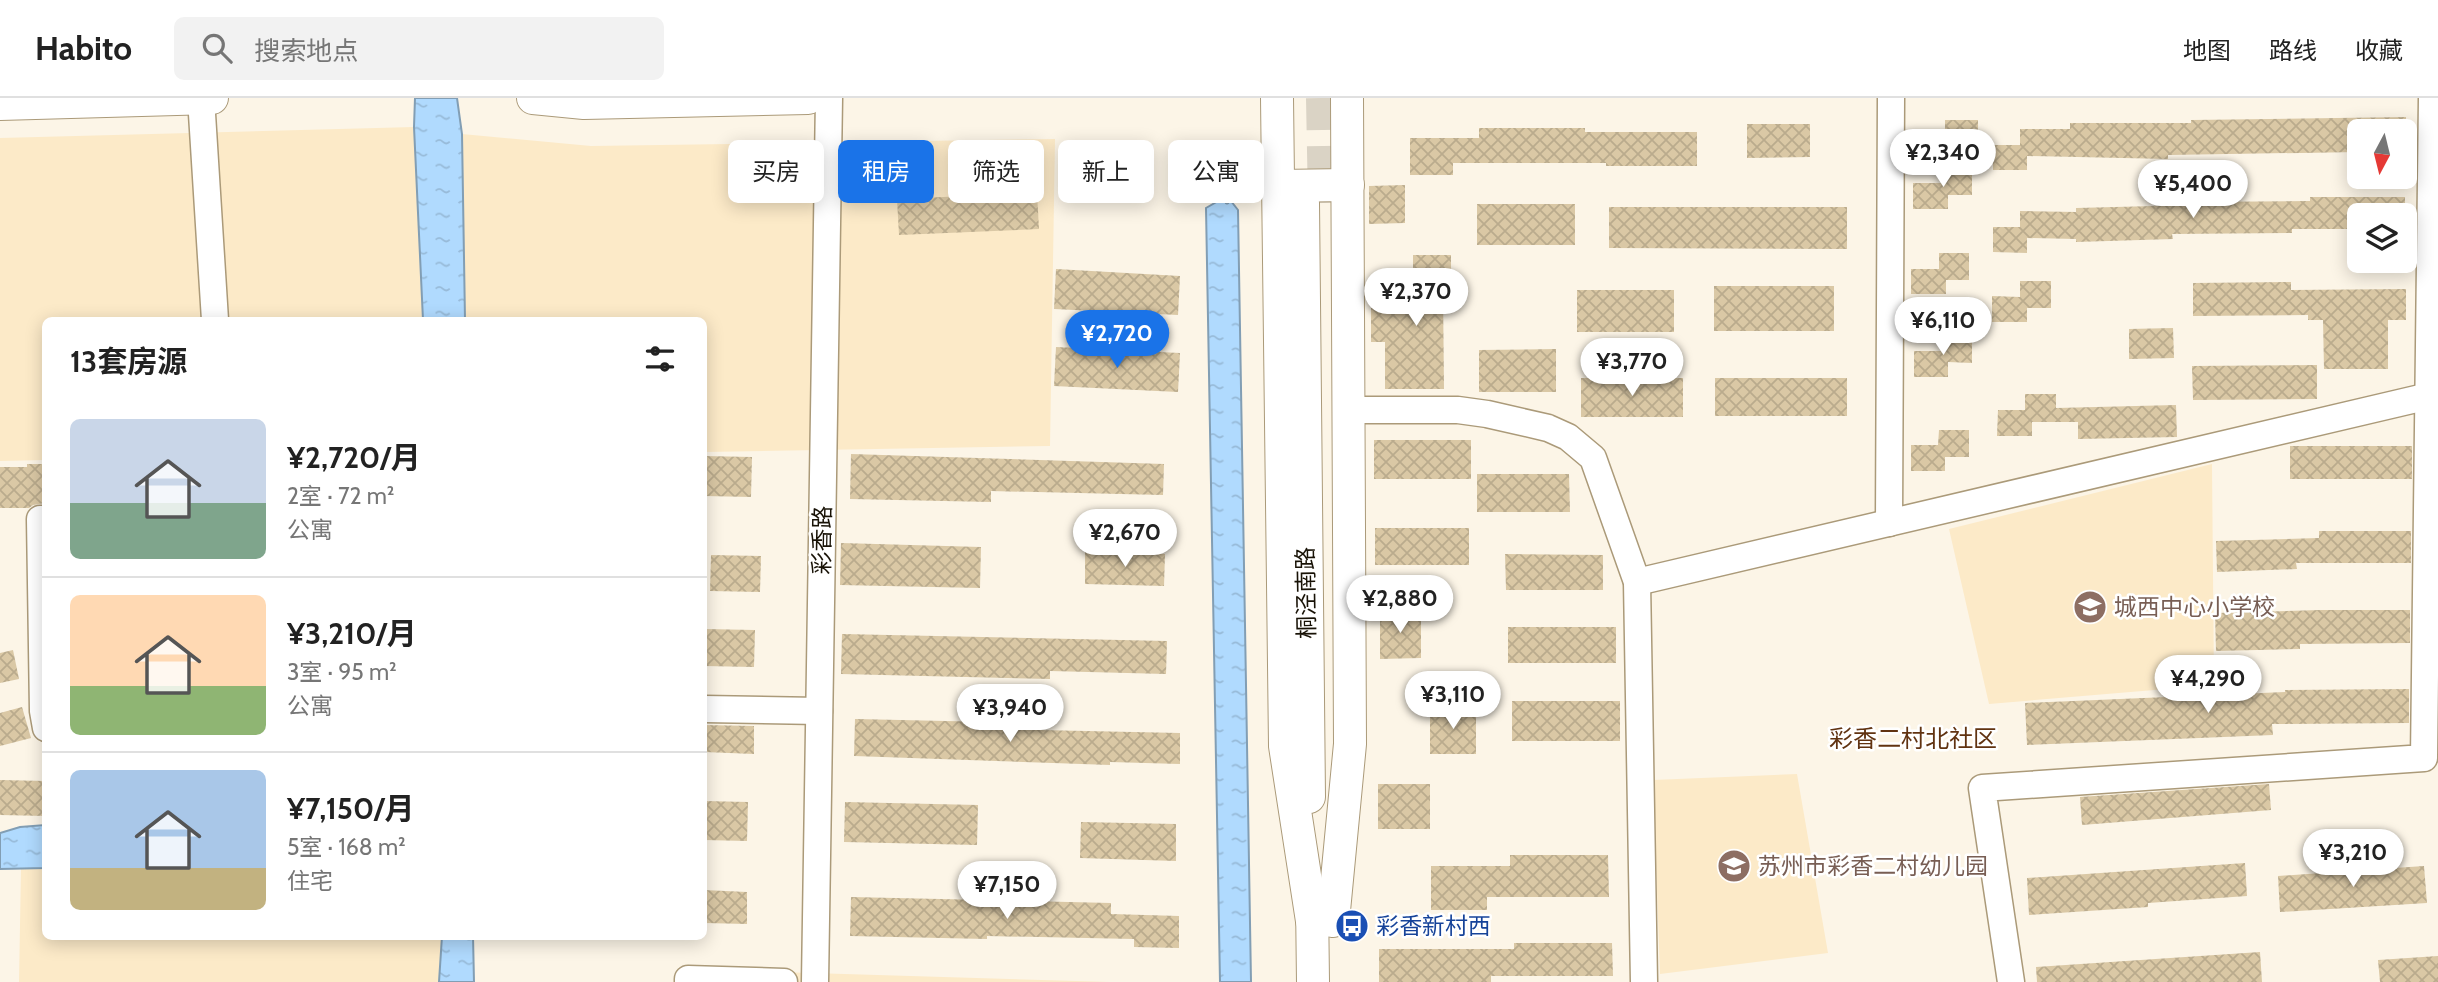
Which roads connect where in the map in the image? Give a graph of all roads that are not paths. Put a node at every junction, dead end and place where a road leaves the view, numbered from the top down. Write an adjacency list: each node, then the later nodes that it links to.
1 (201, 98): 2 (main road); 10 (main road); 12 (street)
2 (212, 98)
3 (533, 98): 4 (main road)
4 (808, 98)
5 (829, 98): 20 (street, 彩香路)
6 (1277, 98): 11 (main road)
7 (1347, 98): 11 (main road)
8 (1891, 98): 16 (street)
9 (2432, 98): 13 (street)
10 (0, 104)
11 (1313, 194): 14 (main road); 21 (main road, 桐泾南路); 21 (main road)
12 (215, 317)
13 (2429, 396): 16 (street); 28 (street)
14 (1349, 410): 17 (street); 21 (main road)
15 (42, 519): 18 (street)
16 (1889, 523): 17 (street)
17 (1637, 582): 27 (street)
18 (42, 647)
19 (707, 709): 20 (street)
20 (819, 711): 24 (street, 彩香路)
21 (1322, 921): 25 (main road, 桐泾南路); 26 (main road, 桐泾南路)
22 (688, 982): 23 (street)
23 (784, 982)
24 (815, 982)
25 (1313, 982)
26 (1334, 982)
27 (1644, 982)
28 (2011, 982)

